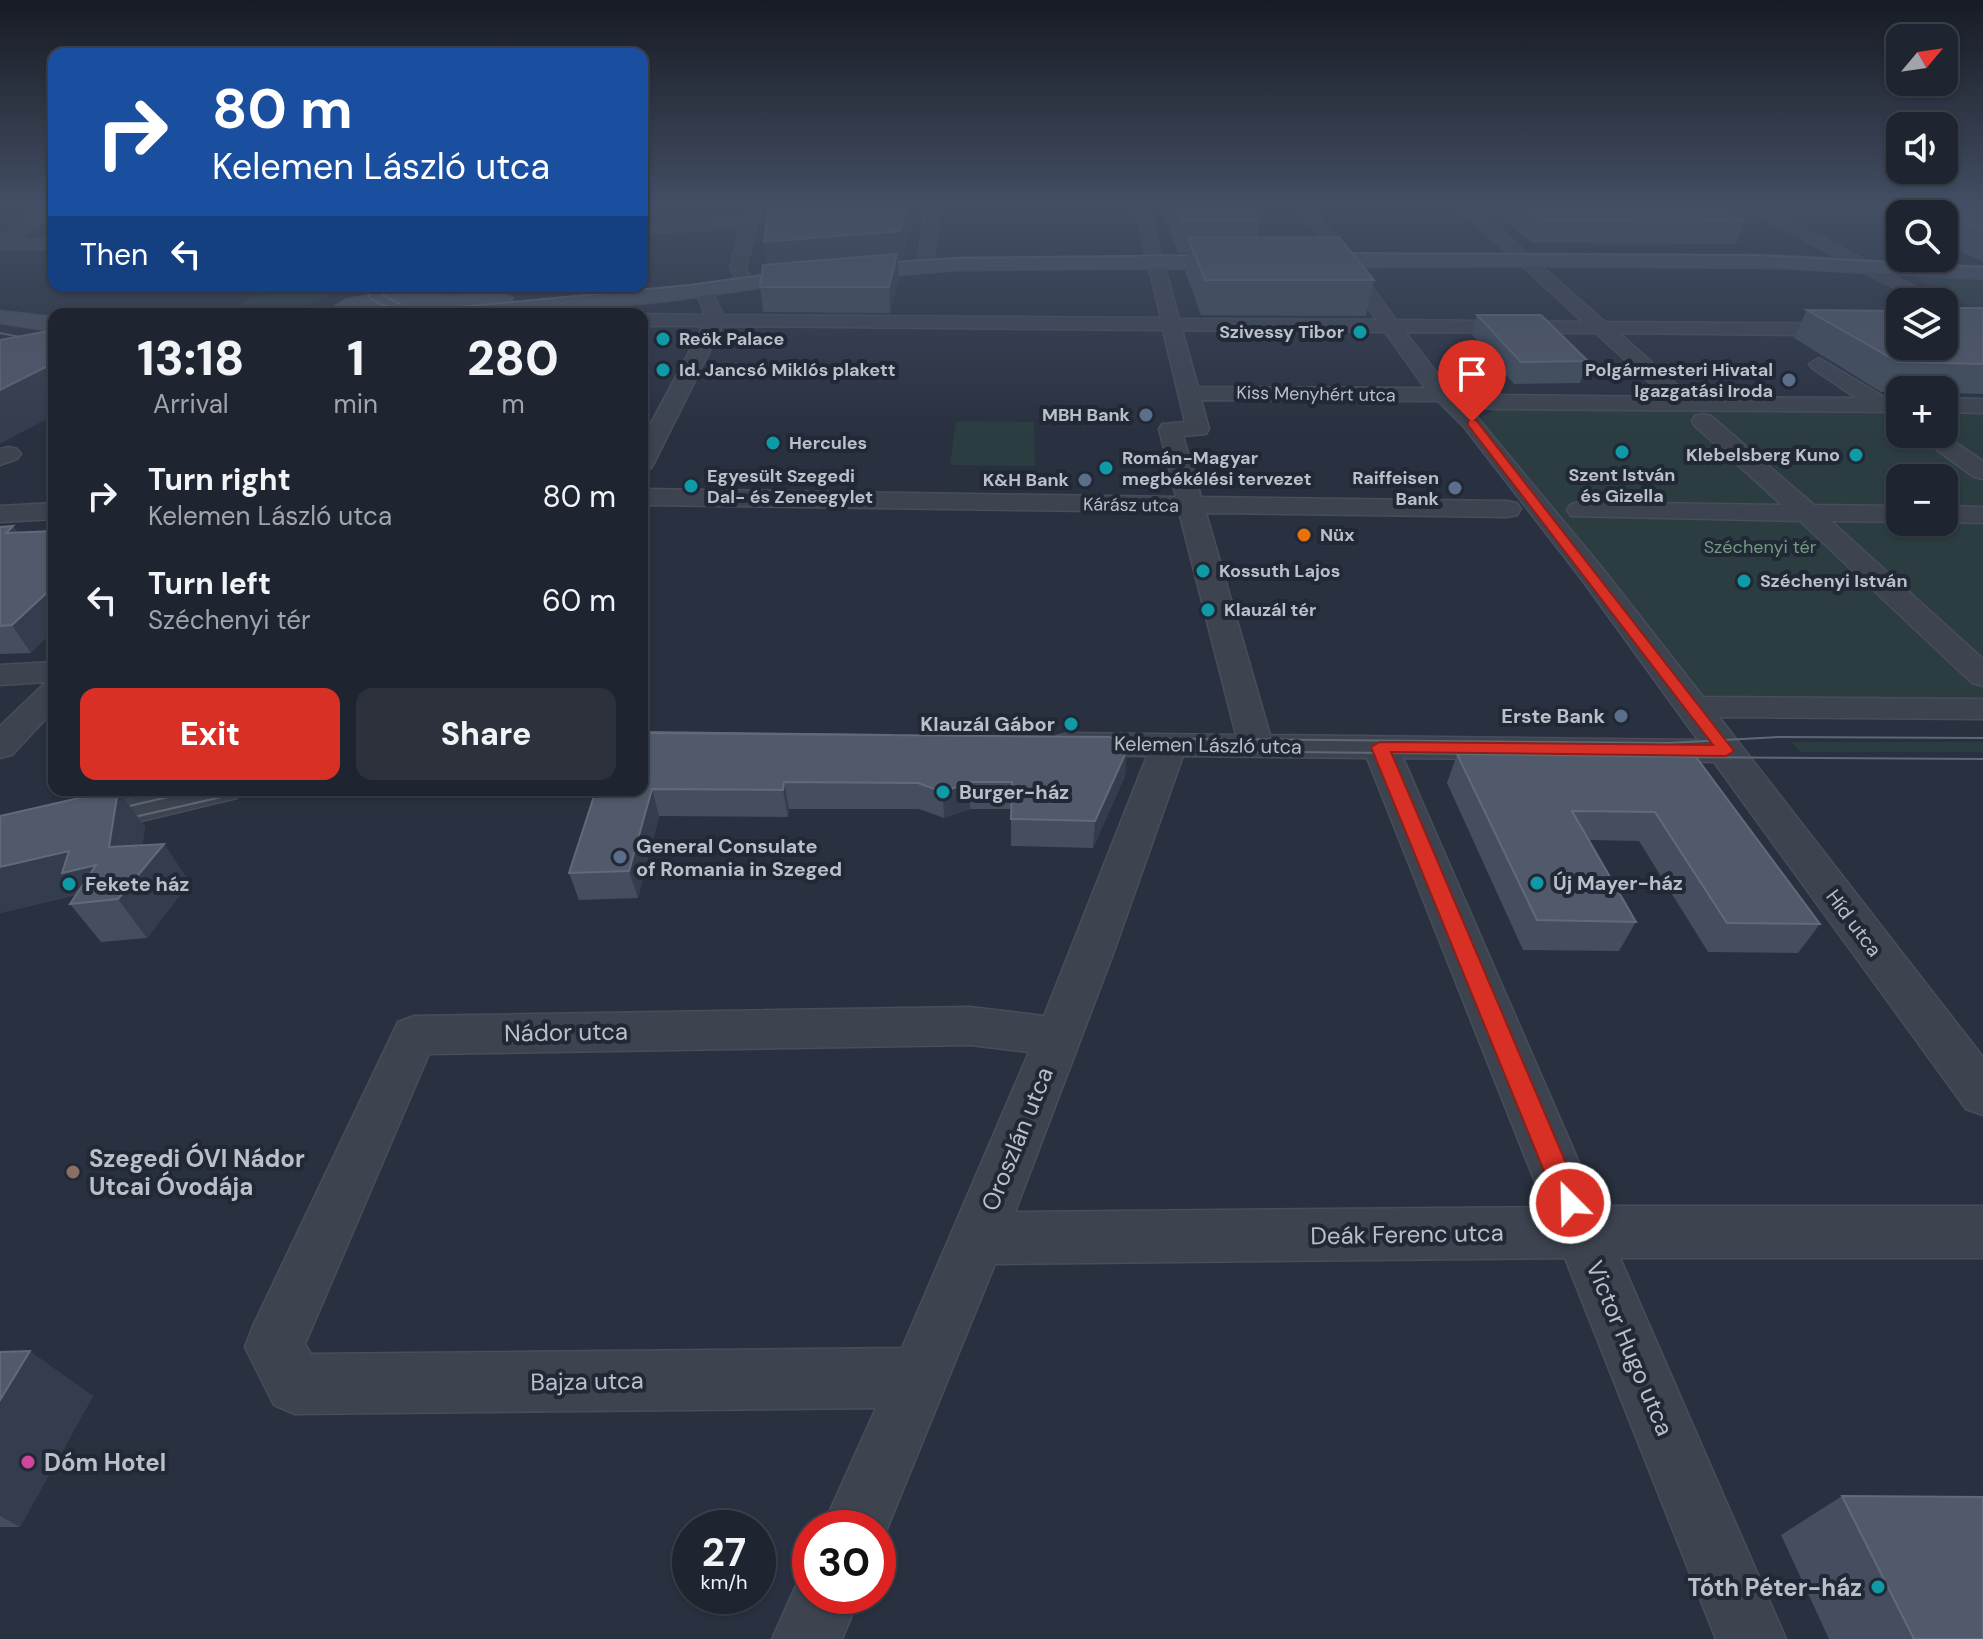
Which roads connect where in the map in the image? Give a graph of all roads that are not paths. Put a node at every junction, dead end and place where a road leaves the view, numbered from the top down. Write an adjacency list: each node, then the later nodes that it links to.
1 (674, 281): 6 (street)
2 (750, 281): 10 (street)
3 (1161, 281): 15 (street)
4 (1359, 281): 16 (street)
5 (1550, 281): 17 (street)
6 (648, 284)
7 (567, 292): 8 (street)
8 (414, 299): 9 (street)
9 (341, 305)
10 (523, 308)
11 (584, 308): 14 (street)
12 (7, 319): 20 (street)
13 (648, 320): 14 (street)
14 (714, 322): 15 (street); 31 (street)
15 (1172, 323): 16 (street); 21 (street)
16 (1391, 325): 17 (street); 22 (street)
17 (1602, 327): 18 (street); 28 (street)
18 (1766, 329): 19 (street); 24 (street)
19 (1886, 330)
20 (47, 336)
21 (1190, 393): 22 (street, Kiss Menyhért utca); 34 (street)
22 (1441, 395): 23 (street); 29 (street)
23 (1520, 402): 28 (street); 29 (street)
24 (1886, 402)
25 (1886, 405): 28 (street)
26 (1958, 405): 27 (street)
27 (1983, 406)
28 (1694, 412): 38 (street)
29 (1472, 422): 47 (street)
30 (1948, 448): 32 (street)
31 (648, 451)
32 (1983, 472)
33 (648, 497): 34 (street, Kárász utca)
34 (1190, 505): 35 (street, Kárász utca); 51 (street)
35 (1508, 509)
36 (1580, 510): 38 (street)
37 (48, 511): 39 (street)
38 (1807, 513): 40 (street); 45 (street)
39 (0, 514)
40 (1886, 514)
41 (1958, 514): 42 (street)
42 (1983, 515)
43 (48, 672): 44 (street)
44 (0, 675)
45 (1983, 676)
46 (48, 696): 52 (street)
47 (1693, 707): 48 (street); 54 (street)
48 (1983, 709)
49 (1040, 743): 50 (street, Kelemen László utca)
50 (1167, 745): 51 (street, Kelemen László utca); 57 (street, Oroszlán utca)
51 (1256, 746): 53 (street, Kelemen László utca)
52 (0, 747)
53 (1380, 747): 54 (street, Kelemen László utca); 59 (street, Victor Hugo utca)
54 (1726, 751): 58 (street, Híd utca)
55 (198, 796): 56 (street)
56 (0, 842)
57 (1059, 1037): 61 (street, Oroszlán utca); 62 (street, Nádor utca)
58 (1983, 1094)
59 (1582, 1232): 60 (street, Deák Ferenc utca); 61 (street, Deák Ferenc utca); 67 (street, Victor Hugo utca)
60 (1983, 1232)
61 (976, 1238): 63 (street, Oroszlán utca)
62 (274, 1347): 63 (street, Bajza utca)
63 (921, 1378): 64 (street, Oroszlán utca)
64 (863, 1510)
65 (818, 1614): 66 (street)
66 (807, 1639)
67 (1751, 1639)

